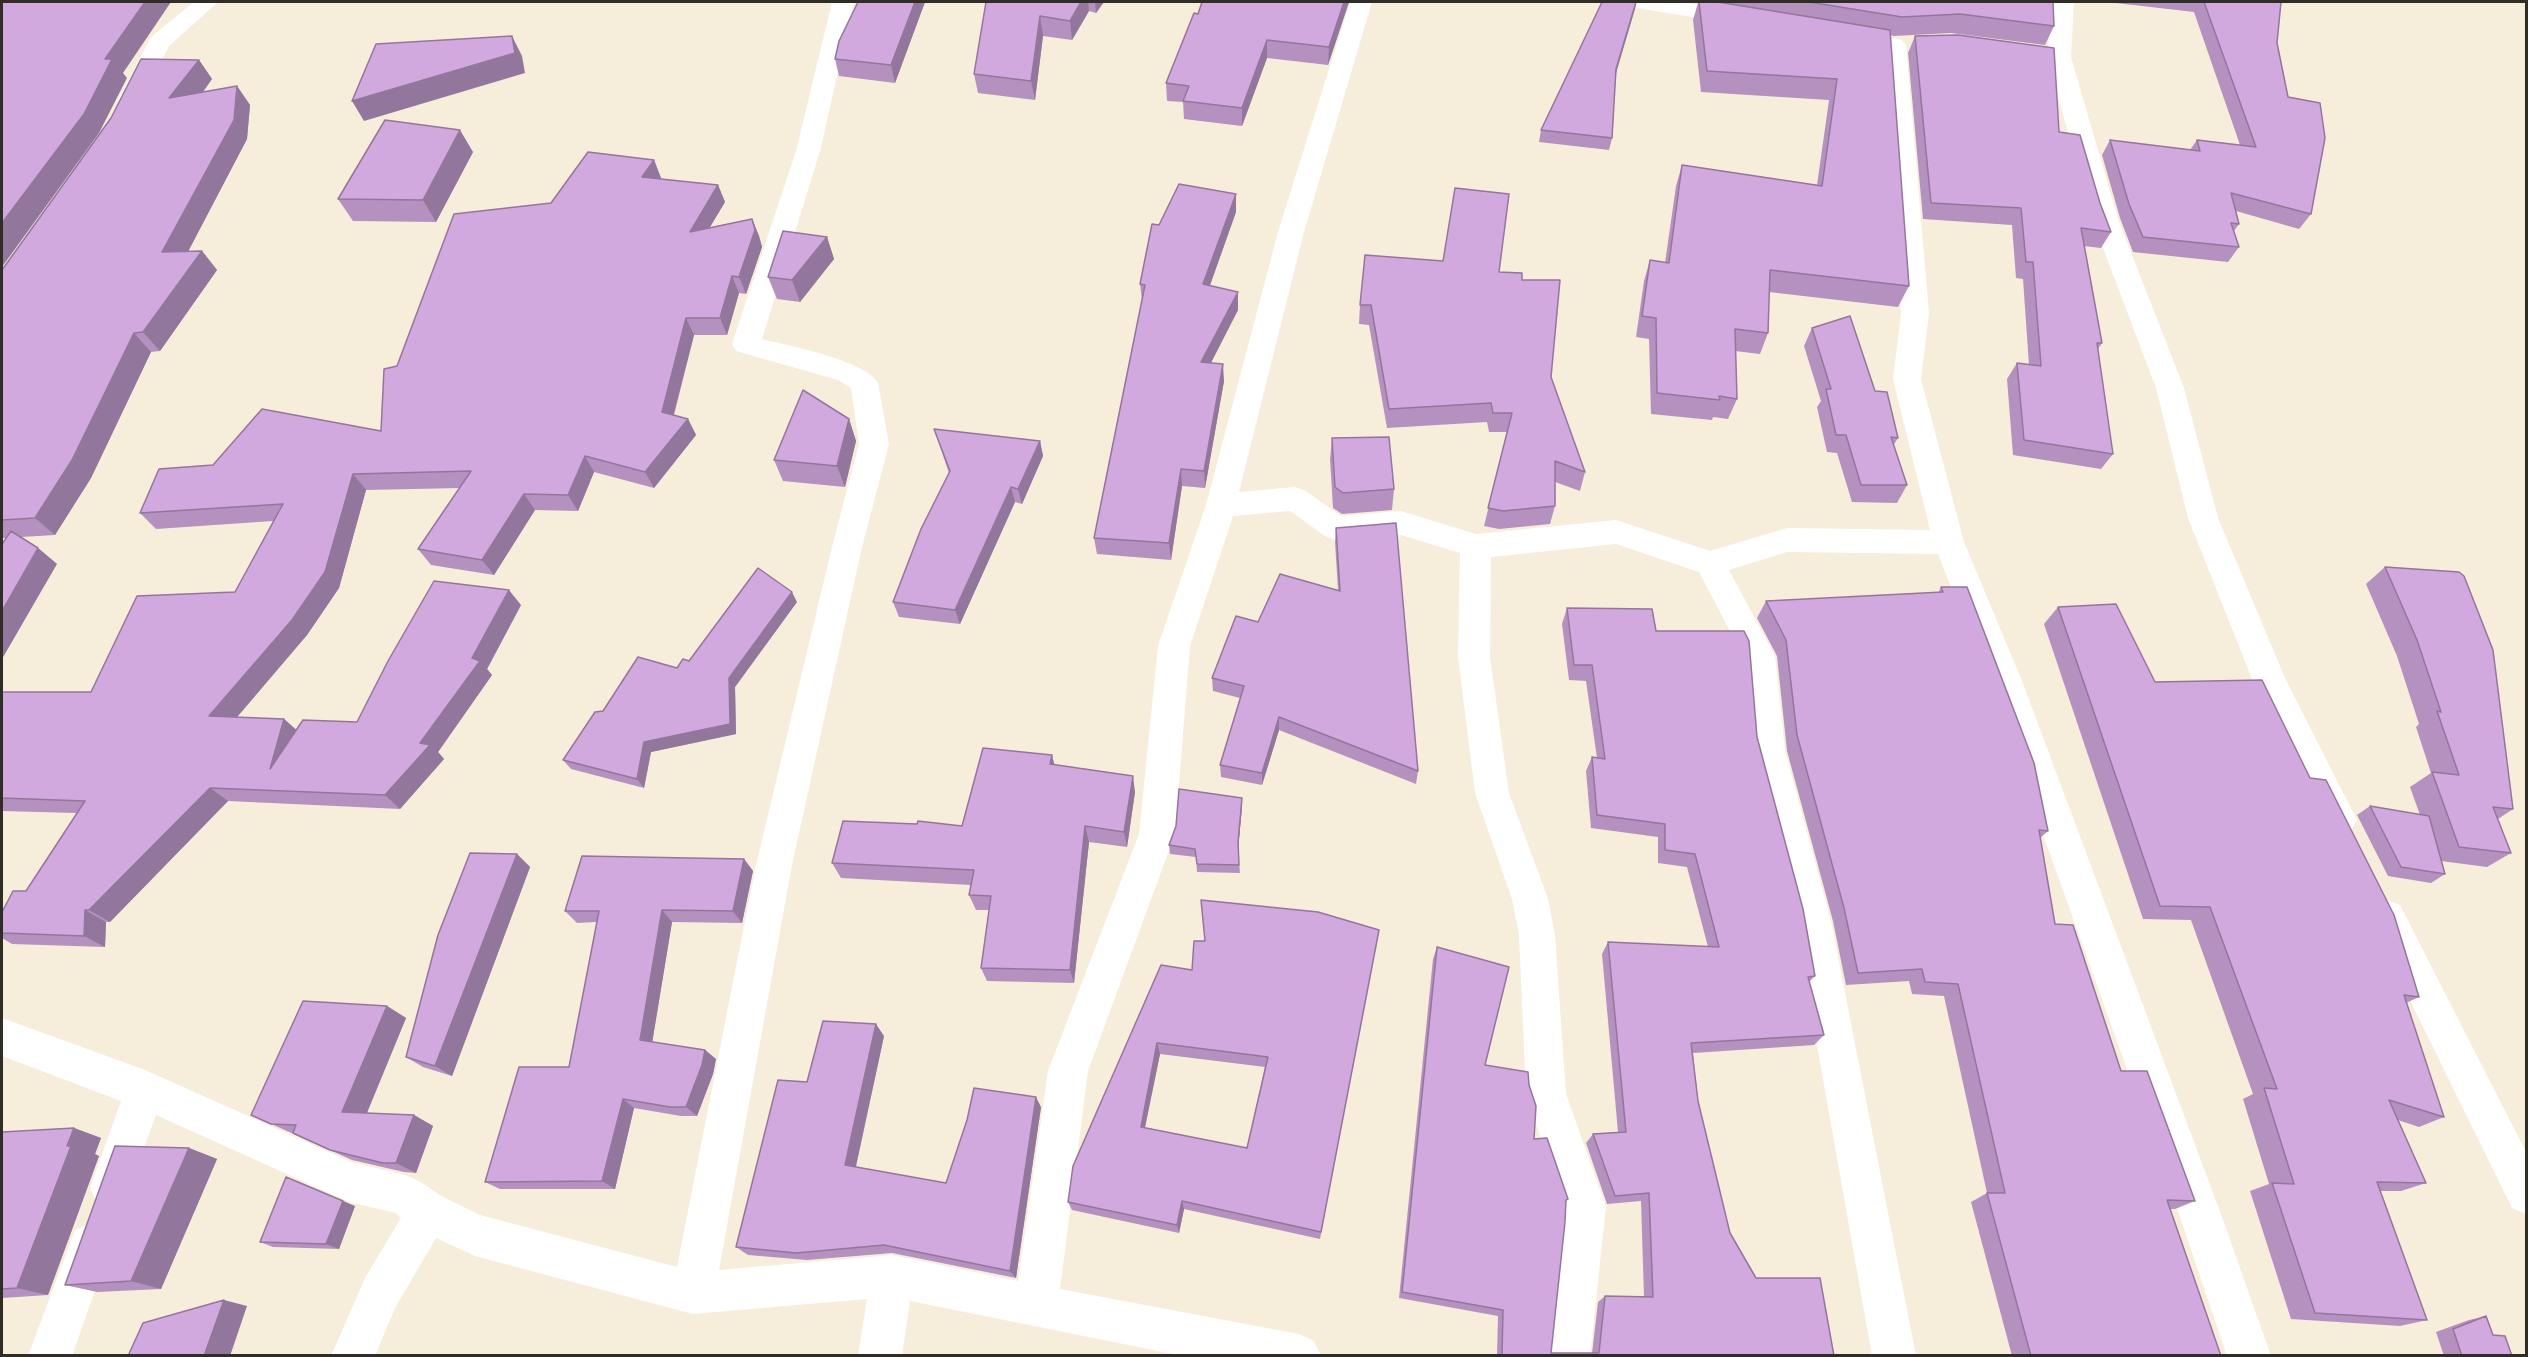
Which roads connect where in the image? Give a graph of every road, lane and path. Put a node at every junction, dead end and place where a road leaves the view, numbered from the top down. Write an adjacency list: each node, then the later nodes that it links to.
1 (207, 2): 8 (street)
2 (843, 2): 20 (street)
3 (1361, 2): 9 (street)
4 (1643, 2): 6 (street)
5 (2063, 2): 13 (street)
6 (1757, 21)
7 (1894, 43): 10 (street)
8 (117, 126)
9 (1221, 505): 11 (street); 21 (street)
10 (1950, 542): 12 (street); 28 (street)
11 (1476, 546): 12 (street); 26 (street)
12 (1710, 563): 27 (street)
13 (2354, 850)
14 (2375, 893): 17 (street)
15 (2, 1037): 16 (street)
16 (145, 1090): 18 (street); 22 (street)
17 (2526, 1194)
18 (428, 1212): 20 (street); 23 (street)
19 (892, 1276): 20 (street); 21 (street); 24 (street)
20 (693, 1293)
21 (1036, 1306): 25 (street)
22 (50, 1356)
23 (353, 1356)
24 (880, 1356)
25 (1299, 1356)
26 (1568, 1356)
27 (1894, 1356)
28 (2249, 1356)

